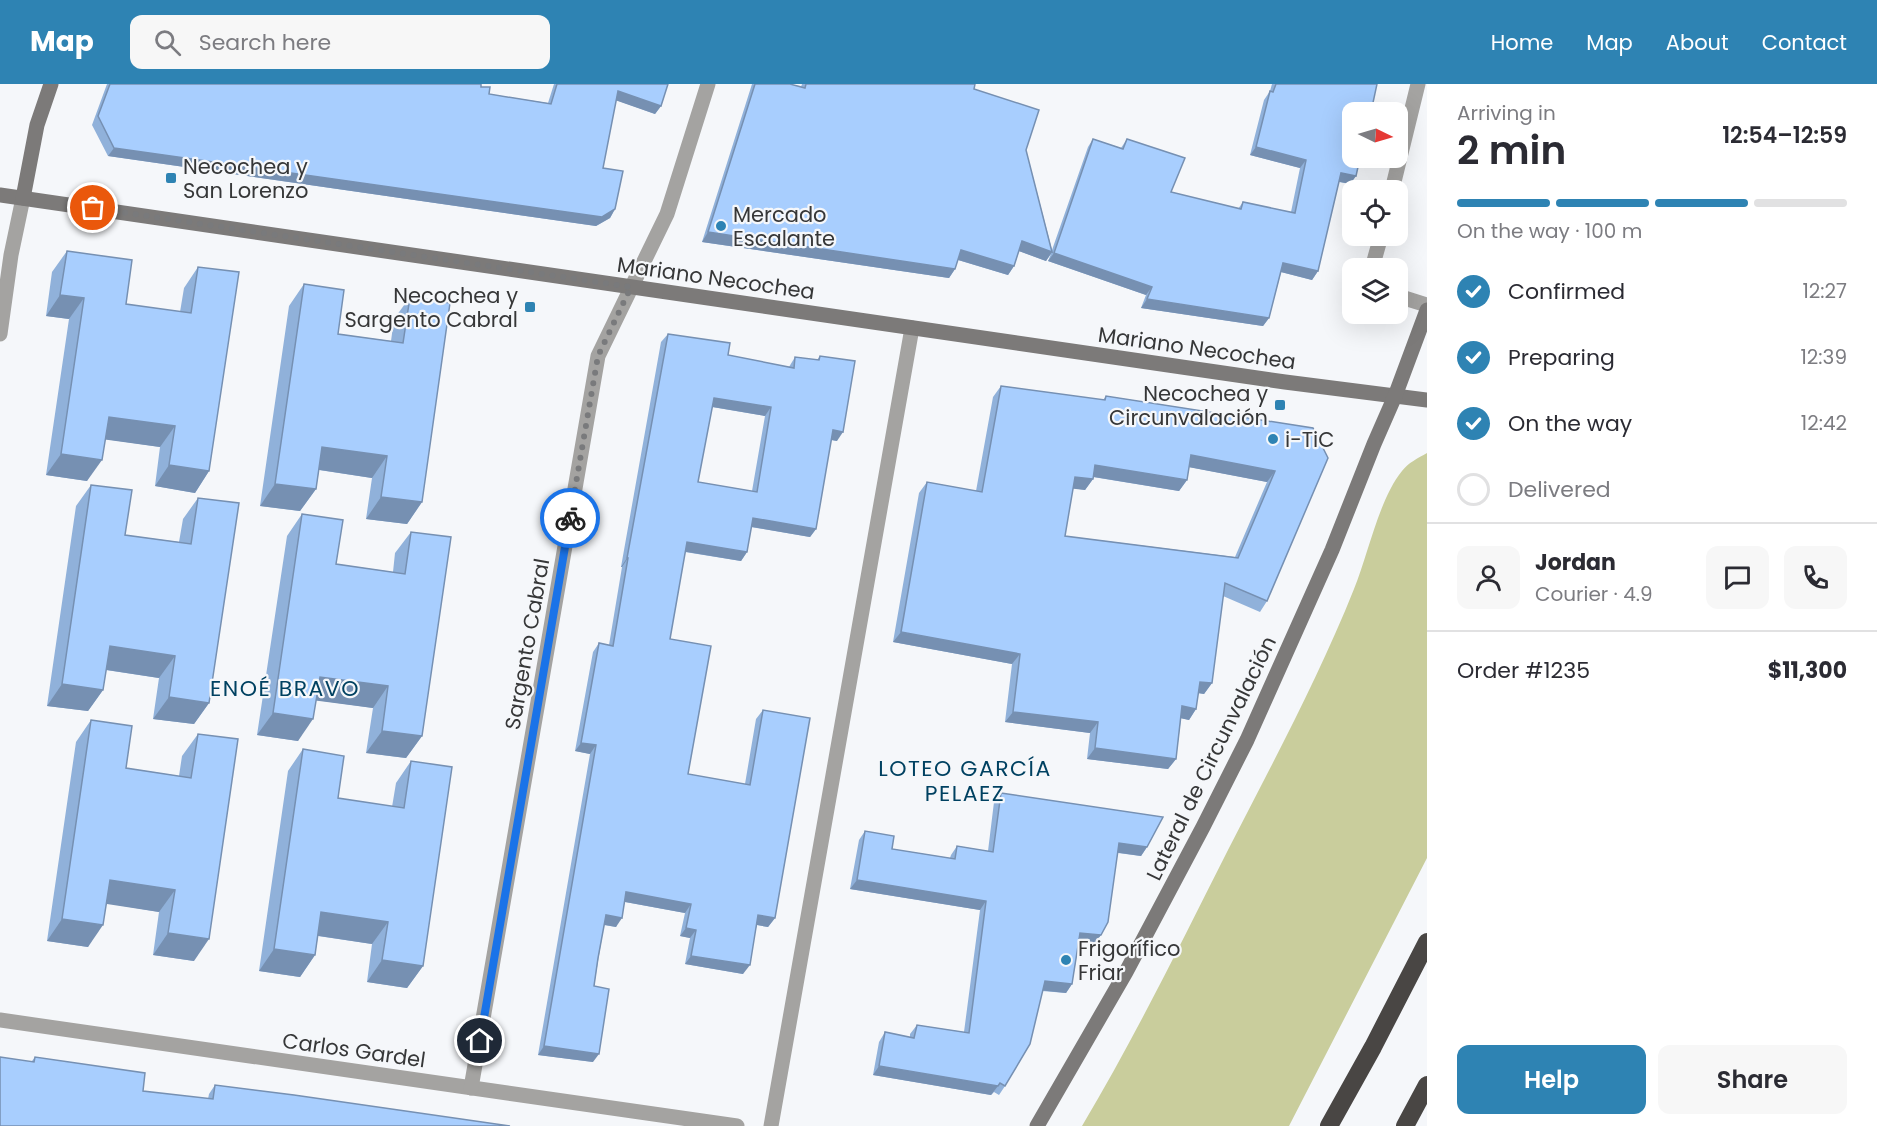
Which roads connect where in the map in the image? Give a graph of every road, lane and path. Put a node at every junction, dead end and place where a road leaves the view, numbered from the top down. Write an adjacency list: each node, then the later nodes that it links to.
1 (51, 84): 6 (main road)
2 (708, 84): 7 (street, Sargento Cabral)
3 (1418, 84): 4 (street)
4 (1394, 180)
5 (0, 195): 6 (main road, Mariano Necochea)
6 (22, 198): 7 (main road, Mariano Necochea); 12 (street)
7 (631, 287): 11 (main road, Mariano Necochea); 18 (street, Sargento Cabral)
8 (1408, 299): 9 (street)
9 (1427, 305)
10 (1427, 310): 13 (main road, Lateral de Circunvalación)
11 (912, 328): 13 (main road, Mariano Necochea); 20 (street)
12 (0, 334)
13 (1395, 396): 14 (main road, Mariano Necochea); 21 (main road, Lateral de Circunvalación)
14 (1427, 400)
15 (1427, 942): 22 (highway)
16 (0, 1020): 18 (street, Carlos Gardel)
17 (1427, 1085): 23 (highway)
18 (471, 1088): 19 (street, Carlos Gardel)
19 (737, 1126)
20 (771, 1126)
21 (1037, 1126)
22 (1329, 1126)
23 (1405, 1126)

